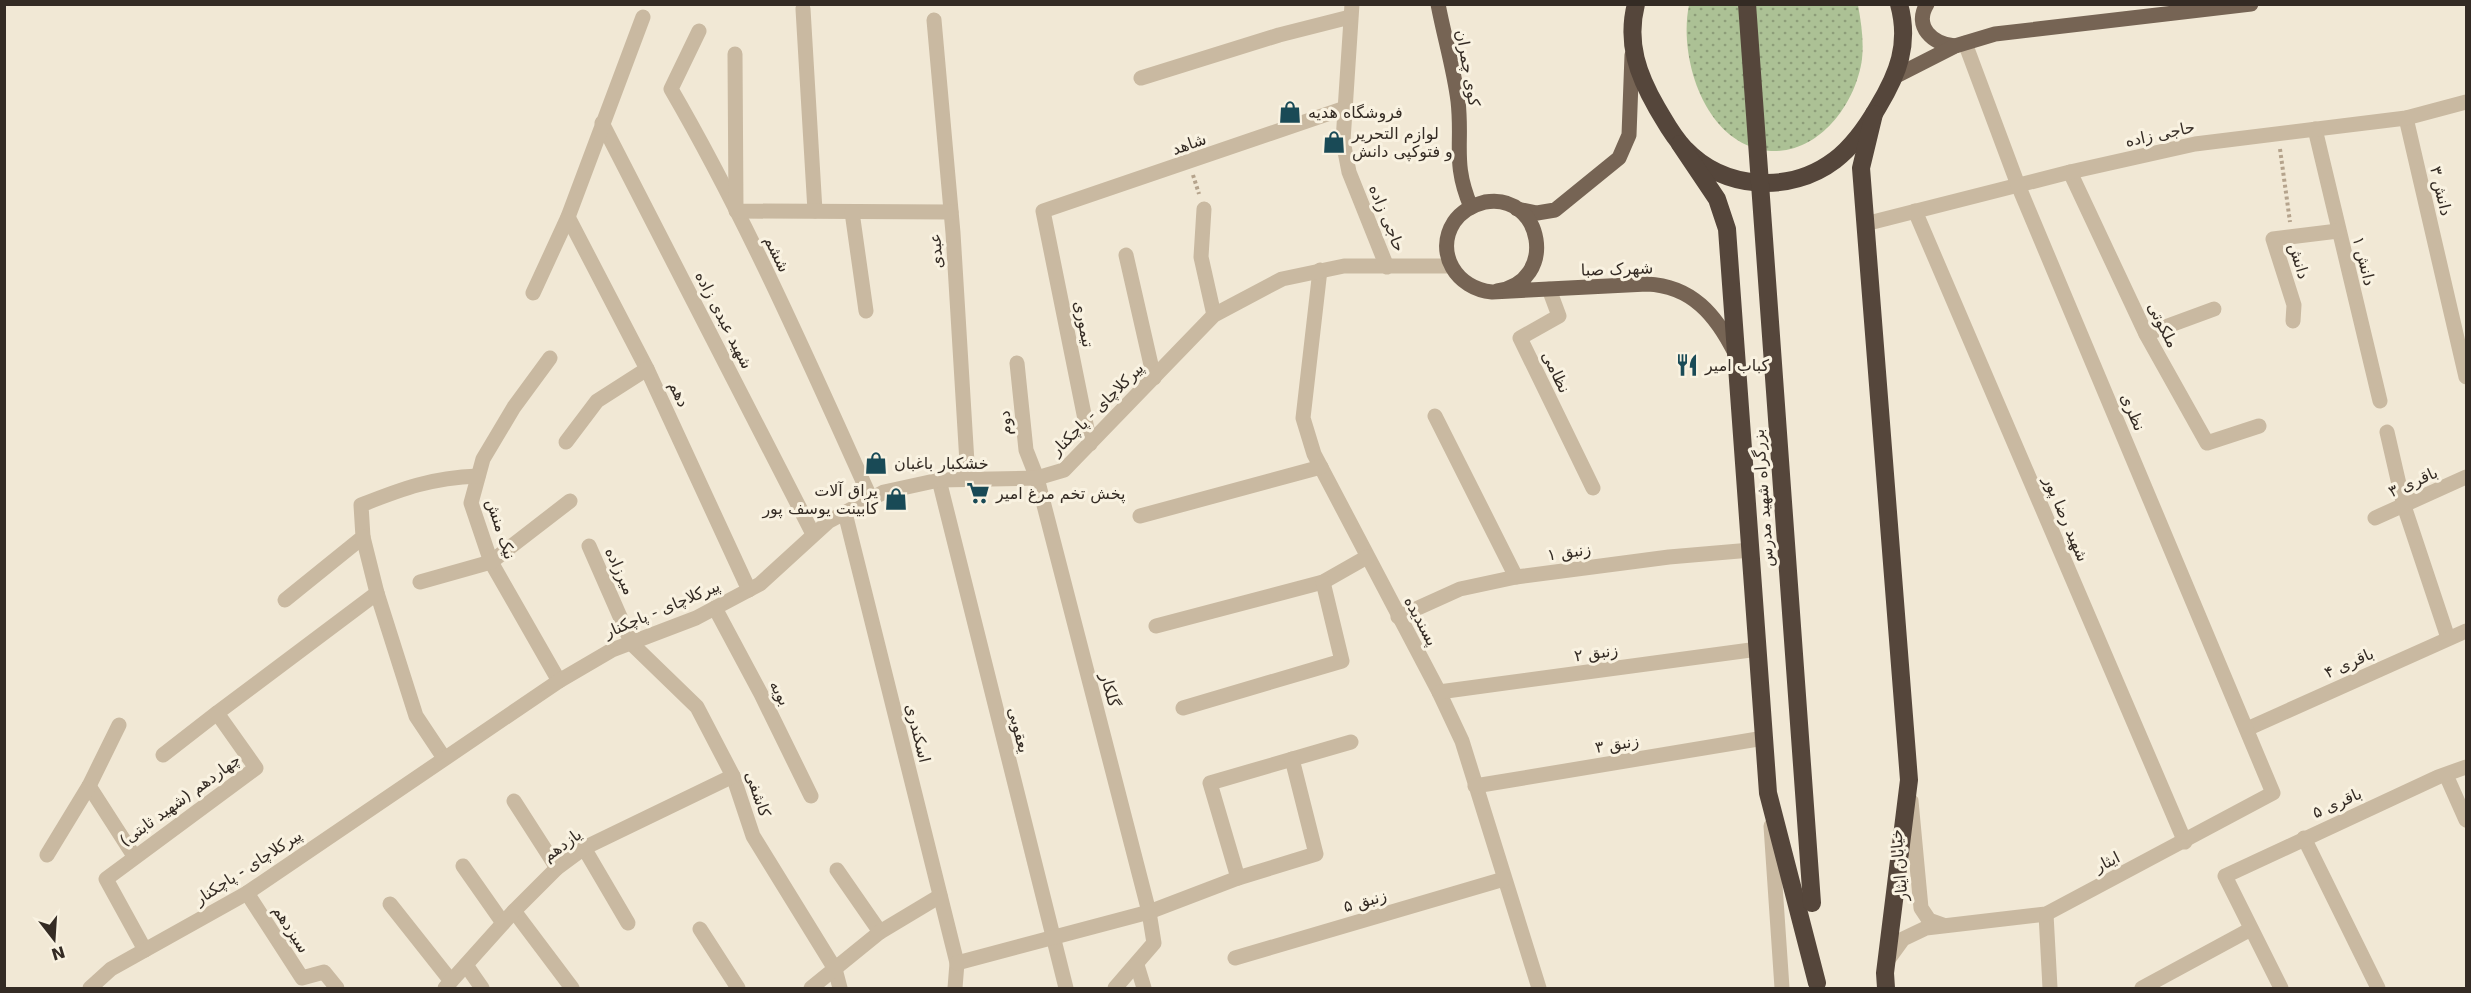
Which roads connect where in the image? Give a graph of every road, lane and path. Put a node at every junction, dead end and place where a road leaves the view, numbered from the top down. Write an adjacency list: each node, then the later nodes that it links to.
1 (1438, 4): 28 (main road, کوی چمران)
2 (1636, 4): 12 (highway, بزرگراه شهید مدرس)
3 (1748, 4): 150 (highway, بزرگراه شهید مدرس, bridge)
4 (1899, 4): 15 (highway)
5 (1927, 4): 13 (main road)
6 (2252, 4): 13 (main road)
7 (803, 9): 34 (street)
8 (1351, 11): 16 (street); 18 (street, حاجی زاده)
9 (643, 17): 21 (street)
10 (934, 20): 36 (street, عبدی)
11 (699, 31): 31 (street, ششم)
12 (1632, 40): 24 (highway, بزرگراه شهید مدرس); 30 (main road)
13 (1960, 45): 15 (main road); 27 (street, نظری)
14 (735, 54): 31 (street)
15 (1896, 76): 19 (highway)
16 (1141, 78)
17 (2466, 102): 20 (street, حاجی زاده)
18 (1345, 108): 25 (street, شاهد); 43 (street, حاجی زاده)
19 (1874, 114): 24 (highway); 38 (highway)
20 (2406, 118): 22 (street, حاجی زاده); 57 (street, دانش ۳)
21 (602, 123): 37 (street); 78 (street, شهید عبدی زاده)
22 (2315, 129): 23 (street, حاجی زاده); 39 (street, دانش ۱)
23 (2277, 134): 26 (street, حاجی زاده); 40 (path)
24 (1680, 144): 54 (highway, بزرگراه شهید مدرس)
25 (1189, 163): 29 (path); 32 (street, شاهد)
26 (2070, 172): 27 (street, حاجی زاده); 52 (street, ملکوتی)
27 (2018, 185): 33 (street, حاجی زاده); 102 (street, نظری)
28 (1471, 207): 30 (main road); 42 (main road)
29 (1204, 209): 50 (street)
30 (1517, 209): 46 (main road)
31 (736, 211): 34 (street); 72 (street, ششم)
32 (1043, 211): 64 (street, تیموری)
33 (1915, 211): 38 (street, حاجی زاده); 120 (street, شهید رضا پور)
34 (815, 212): 35 (street)
35 (852, 212): 36 (street); 49 (street)
36 (951, 212): 69 (street, عبدی)
37 (568, 217): 47 (street); 56 (street, دهم)
38 (1865, 224): 111 (highway)
39 (2338, 231): 40 (street, دانش); 59 (street, دانش ۱)
40 (2292, 236): 51 (street, دانش)
41 (1126, 255): 58 (street)
42 (1451, 266): 43 (street, پیرکلاچای - پاچکنار); 46 (main road)
43 (1387, 267): 44 (street, پیرکلاچای - پاچکنار)
44 (1320, 270): 50 (street, پیرکلاچای - پاچکنار); 65 (street, پسندیده)
45 (1549, 289): 46 (main road, شهرک صبا); 54 (main road, شهرک صبا); 71 (street, نظامی)
46 (1497, 291)
47 (533, 293)
48 (2214, 309): 52 (street)
49 (866, 310)
50 (1214, 315): 58 (street, پیرکلاچای - پاچکنار)
51 (2293, 321)
52 (2146, 334): 61 (street, ملکوتی)
53 (550, 358): 66 (street, نیک منش)
54 (1737, 360): 81 (highway, بزرگراه شهید مدرس)
55 (1017, 363): 68 (street, دوم)
56 (647, 369): 63 (street); 87 (street, دهم)
57 (2466, 377)
58 (1154, 378): 64 (street, پیرکلاچای - پاچکنار)
59 (2380, 401)
60 (1435, 416): 84 (street)
61 (2259, 426)
62 (2387, 432): 74 (street)
63 (566, 441)
64 (1090, 444): 68 (street, پیرکلاچای - پاچکنار)
65 (1321, 468): 76 (street); 82 (street, پسندیده)
66 (478, 476): 79 (street); 83 (street, نیک منش)
67 (2466, 477): 74 (street, باقری ۳)
68 (1036, 478): 69 (street, پیرکلاچای - پاچکنار); 133 (street, گلکار)
69 (968, 479): 70 (street, پیرکلاچای - پاچکنار)
70 (939, 480): 72 (street, پیرکلاچای - پاچکنار); 141 (street, یعقوبی)
71 (1593, 488)
72 (871, 499): 75 (street, پیرکلاچای - پاچکنار)
73 (570, 501): 83 (street)
74 (2403, 506): 77 (street, باقری ۳); 94 (street)
75 (845, 513): 78 (street, پیرکلاچای - پاچکنار); 130 (street, اسکندری)
76 (1140, 516)
77 (2375, 518)
78 (813, 534): 87 (street, پیرکلاچای - پاچکنار)
79 (363, 537): 88 (street); 89 (street)
80 (589, 546): 95 (street, میرزاده)
81 (1751, 550): 84 (street, زنبق ۱); 96 (highway, بزرگراه شهید مدرس)
82 (1367, 557): 86 (street); 91 (street, پسندیده)
83 (491, 562): 85 (street); 97 (street, نیک منش)
84 (1516, 577): 91 (street, زنبق ۱)
85 (420, 582)
86 (1323, 582): 92 (street); 99 (street)
87 (749, 590): 90 (street, پیرکلاچای - پاچکنار)
88 (376, 593): 100 (street); 106 (street)
89 (285, 600)
90 (714, 608): 95 (street, پیرکلاچای - پاچکنار); 116 (street, بویه)
91 (1398, 617): 98 (street, پسندیده)
92 (1156, 626)
93 (2466, 631): 94 (street, باقری ۴)
94 (2448, 638): 102 (street, باقری ۴)
95 (632, 644): 97 (street, پیرکلاچای - پاچکنار); 110 (street, کاشفی)
96 (1758, 649): 98 (street, زنبق ۲); 103 (highway, بزرگراه شهید مدرس)
97 (559, 681): 106 (street, پیرکلاچای - پاچکنار)
98 (1439, 692): 113 (street, پسندیده)
99 (1182, 708)
100 (217, 713): 105 (street); 123 (street, چهاردهم (شهید ثابتی))
101 (119, 725): 112 (street)
102 (2247, 729): 115 (street, نظری)
103 (1764, 738): 113 (street, زنبق ۳); 114 (highway, بزرگراه شهید مدرس)
104 (1351, 742): 107 (street)
105 (163, 755)
106 (444, 758): 129 (street, پیرکلاچای - پاچکنار)
107 (1292, 759): 127 (street); 127 (street)
108 (2466, 767): 109 (street, باقری ۵)
109 (2446, 775): 118 (street); 119 (street, باقری ۵)
110 (733, 776): 121 (street, یازدهم); 148 (street, کاشفی)
111 (1910, 780): 137 (street, خیابان ایثار); 145 (highway)
112 (90, 786): 122 (street); 123 (street)
113 (1475, 786): 128 (street, پسندیده)
114 (1768, 793): 150 (highway, بزرگراه شهید مدرس); 163 (street)
115 (2273, 793): 120 (street, ایثار)
116 (811, 796)
117 (514, 801): 125 (street)
118 (2466, 820)
119 (2304, 838): 139 (street, باقری ۵); 168 (street)
120 (2185, 842): 134 (street, ایثار)
121 (584, 848): 125 (street, یازدهم); 136 (street)
122 (47, 855)
123 (134, 856): 142 (street, چهاردهم (شهید ثابتی))
124 (463, 866): 135 (street)
125 (557, 868): 132 (street, یازدهم)
126 (837, 870): 140 (street)
127 (1238, 878): 133 (street)
128 (1504, 879): 143 (street, زنبق ۵); 162 (street, پسندیده)
129 (246, 893): 142 (street, پیرکلاچای - پاچکنار); 152 (street, سیزدهم)
130 (940, 896): 140 (street); 144 (street, اسکندری)
131 (390, 904): 149 (street)
132 (514, 911): 135 (street, یازدهم); 154 (street)
133 (1149, 912): 141 (street); 147 (street, گلکار)
134 (2046, 914): 137 (street, ایثار); 165 (street)
135 (503, 923): 146 (street, یازدهم)
136 (628, 923)
137 (1946, 926): 145 (street)
138 (700, 929): 155 (street)
139 (2251, 929): 166 (street); 167 (street)
140 (880, 932): 148 (street)
141 (1052, 938): 144 (street); 159 (street, یعقوبی)
142 (145, 950): 151 (street, پیرکلاچای - پاچکنار)
143 (1235, 958)
144 (957, 963): 158 (street, اسکندری)
145 (1886, 964): 164 (highway)
146 (466, 965): 149 (street, یازدهم); 153 (street)
147 (1137, 965): 160 (street, گلکار); 161 (street)
148 (834, 969): 156 (street); 157 (street, کاشفی)
149 (448, 985)
150 (1818, 986)
151 (90, 988)
152 (337, 988)
153 (482, 988)
154 (572, 988)
155 (738, 988)
156 (811, 988)
157 (840, 988)
158 (955, 988)
159 (1066, 988)
160 (1115, 988)
161 (1144, 988)
162 (1539, 988)
163 (1782, 988)
164 (1886, 988)
165 (2050, 988)
166 (2142, 988)
167 (2281, 988)
168 (2378, 988)

